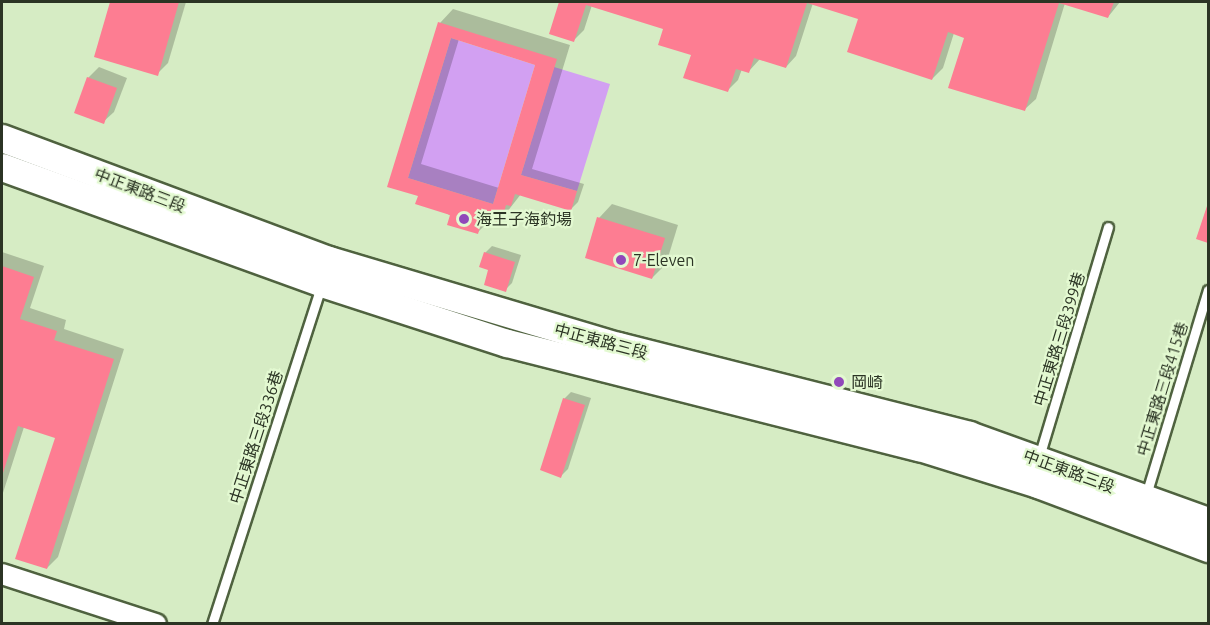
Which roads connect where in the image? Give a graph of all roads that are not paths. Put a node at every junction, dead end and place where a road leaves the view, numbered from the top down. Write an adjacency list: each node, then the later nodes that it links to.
1 (2, 138): 4 (main road, 中正東路三段)
2 (2, 167): 4 (main road, 中正東路三段)
3 (1108, 227): 6 (lane, 中正東路三段399巷)
4 (325, 272): 6 (main road, 中正東路三段); 9 (main road, 中正東路三段); 12 (lane, 中正東路三段336巷)
5 (1209, 290): 7 (lane, 中正東路三段415巷)
6 (1038, 459): 7 (main road, 中正東路三段)
7 (1145, 498): 8 (main road, 中正東路三段)
8 (1209, 521)
9 (1209, 548)
10 (2, 574): 11 (street)
11 (156, 624)
12 (212, 624)

